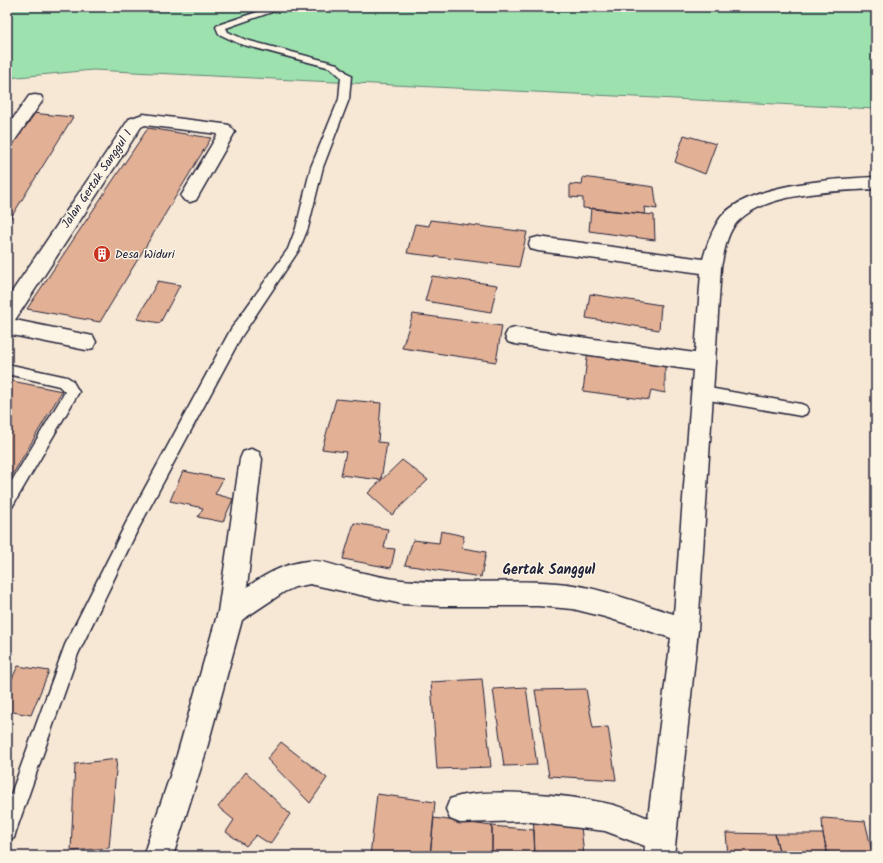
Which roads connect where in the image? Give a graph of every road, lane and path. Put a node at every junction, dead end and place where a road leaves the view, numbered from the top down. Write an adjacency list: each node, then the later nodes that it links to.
1 (281, 7): 21 (lane)
2 (35, 100): 3 (street)
3 (7, 139)
4 (876, 183): 7 (street)
5 (190, 196): 8 (street, Jalan Gertak Sanggul 1)
6 (538, 244): 7 (street)
7 (711, 267): 12 (street)
8 (7, 315)
9 (7, 326): 11 (street)
10 (515, 336): 12 (street)
11 (86, 342)
12 (704, 363): 14 (street)
13 (7, 369): 17 (lane)
14 (703, 393): 15 (lane); 19 (street)
15 (801, 410)
16 (251, 459): 18 (street)
17 (7, 502)
18 (230, 612): 19 (street); 23 (street)
19 (685, 630): 22 (street)
20 (460, 809): 22 (street)
21 (7, 831)
22 (659, 847)
23 (158, 856)

